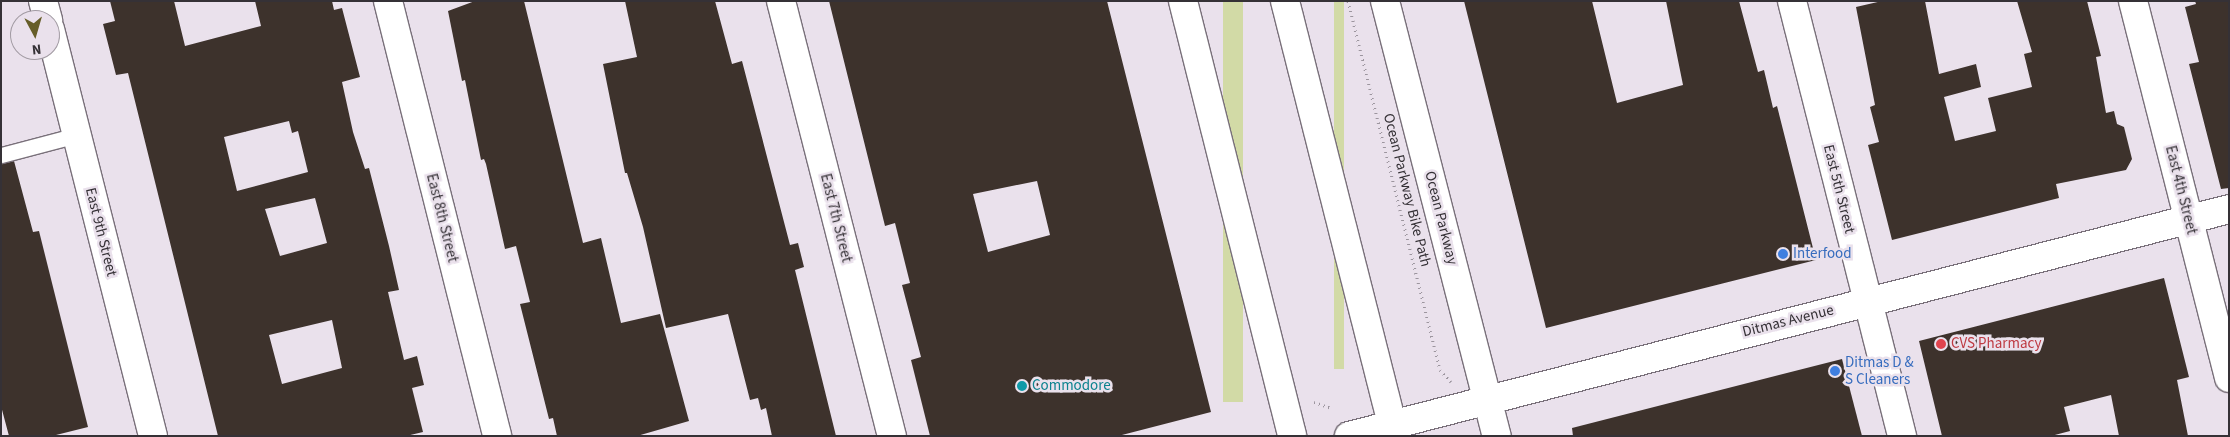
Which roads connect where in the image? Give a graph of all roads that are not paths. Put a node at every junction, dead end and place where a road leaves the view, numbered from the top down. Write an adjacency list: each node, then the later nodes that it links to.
1 (388, 1): 18 (street, East 8th Street)
2 (781, 1): 19 (street, East 7th Street)
3 (1183, 1): 20 (street)
4 (1285, 1): 16 (street)
5 (1385, 1): 15 (street, Ocean Parkway)
6 (1792, 1): 13 (street, East 5th Street)
7 (2133, 1): 12 (street, East 4th Street)
8 (58, 60): 9 (street, East 9th Street)
9 (77, 135): 10 (lane); 17 (street, East 9th Street)
10 (1, 155)
11 (2229, 209): 12 (street, Ditmas Avenue)
12 (2188, 219): 13 (street, Ditmas Avenue); 14 (street, East 4th Street)
13 (1867, 300): 15 (street, Ditmas Avenue); 23 (street, East 5th Street)
14 (2229, 378)
15 (1487, 398): 16 (street, Ditmas Avenue); 22 (street, Ocean Parkway)
16 (1393, 430): 21 (street, Ditmas Avenue)
17 (153, 436)
18 (497, 436)
19 (892, 436)
20 (1292, 436)
21 (1349, 436)
22 (1497, 436)
23 (1902, 436)

